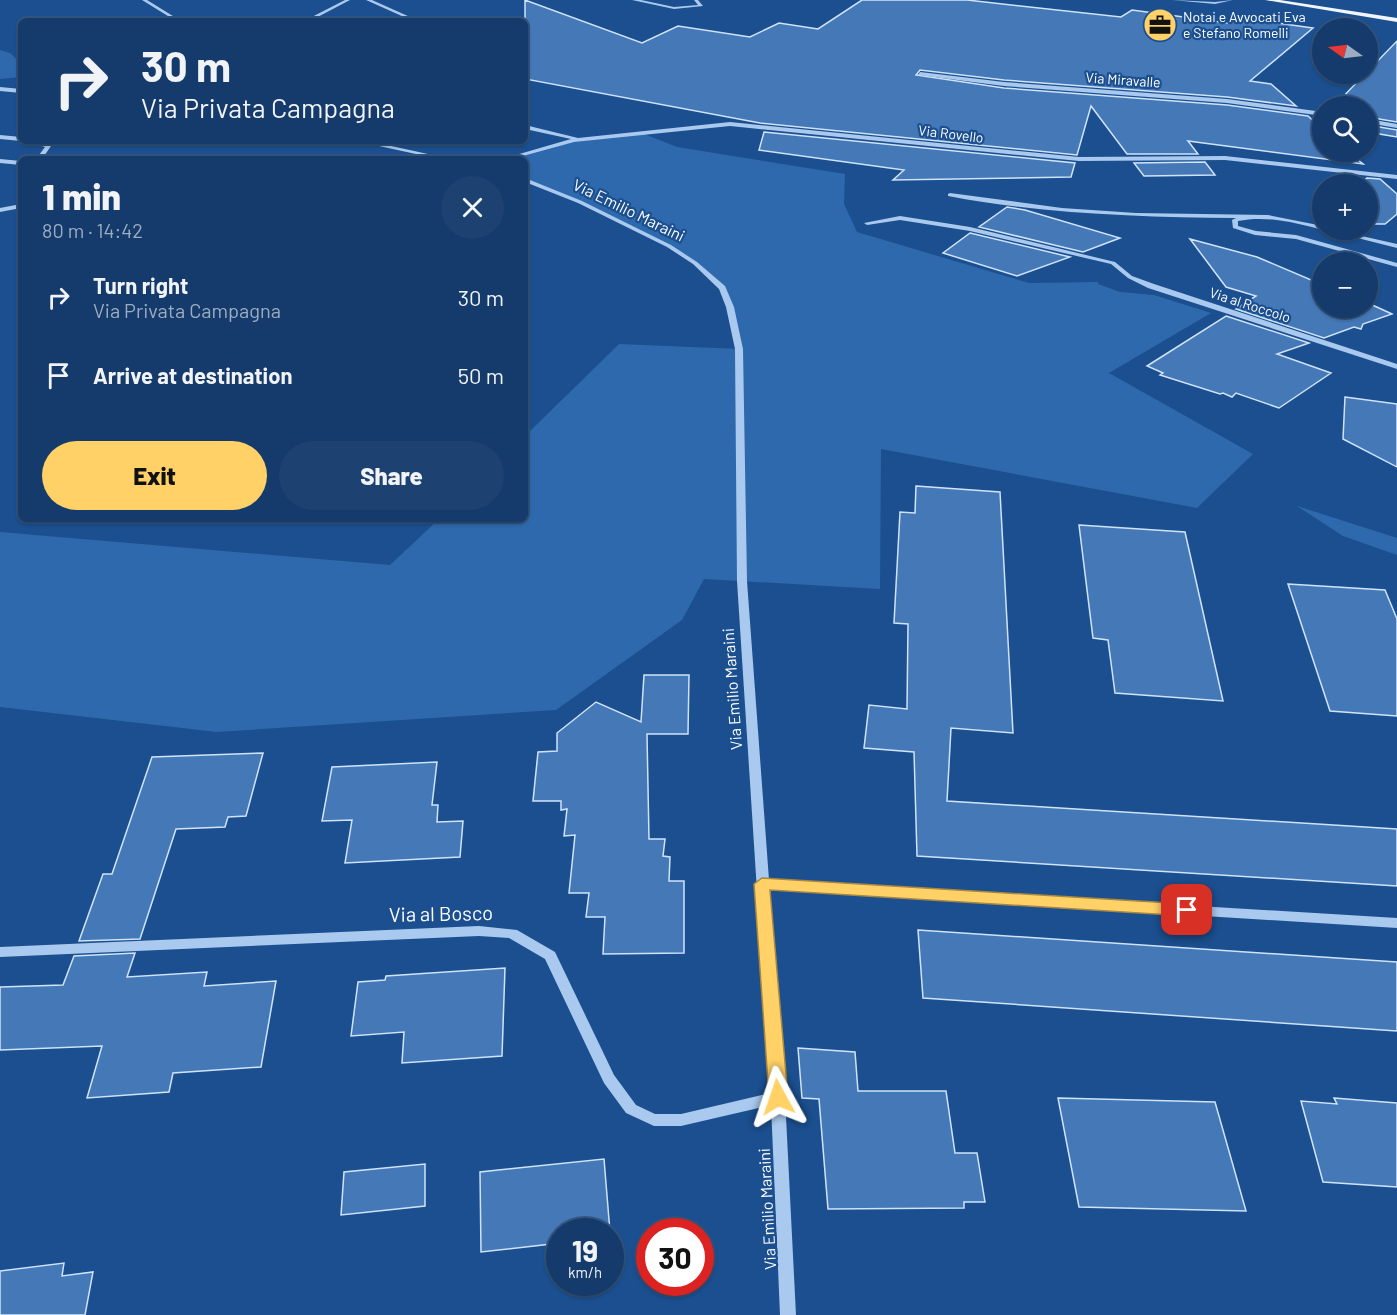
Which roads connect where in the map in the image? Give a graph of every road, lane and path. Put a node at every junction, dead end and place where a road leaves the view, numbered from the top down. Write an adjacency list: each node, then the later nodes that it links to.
1 (144, 0): 9 (street)
2 (348, 0): 10 (street)
3 (368, 0): 11 (street)
4 (634, 0): 5 (street)
5 (696, 0)
6 (1174, 0): 7 (street)
7 (1231, 0)
8 (1268, 0): 12 (main road)
9 (174, 18)
10 (312, 18)
11 (410, 18)
12 (1397, 20)
13 (920, 74): 16 (street, Via Miravalle)
14 (0, 89): 15 (street)
15 (18, 92)
16 (1312, 113)
17 (1378, 123): 18 (street)
18 (1397, 126)
19 (528, 128): 22 (street)
20 (0, 136): 21 (street)
21 (18, 139)
22 (582, 140): 27 (street, Via Rovello); 30 (street, Via Rovello)
23 (41, 144): 25 (street)
24 (374, 144): 26 (street)
25 (41, 156)
26 (433, 156)
27 (515, 156)
28 (0, 161): 29 (street)
29 (18, 164)
30 (1397, 177)
31 (528, 181): 42 (street, Via Emilio Maraini)
32 (950, 195): 35 (street)
33 (18, 207): 34 (street)
34 (0, 210)
35 (1248, 216): 37 (street); 40 (street)
36 (867, 223): 41 (street, Via al Roccolo)
37 (1312, 225)
38 (1372, 240): 39 (street)
39 (1397, 246)
40 (1397, 265)
41 (1397, 367)
42 (762, 884): 43 (street); 45 (street, Via Emilio Maraini)
43 (1397, 923)
44 (0, 952): 45 (street, Via al Bosco)
45 (778, 1097): 46 (street, Via Emilio Maraini)
46 (788, 1315)

